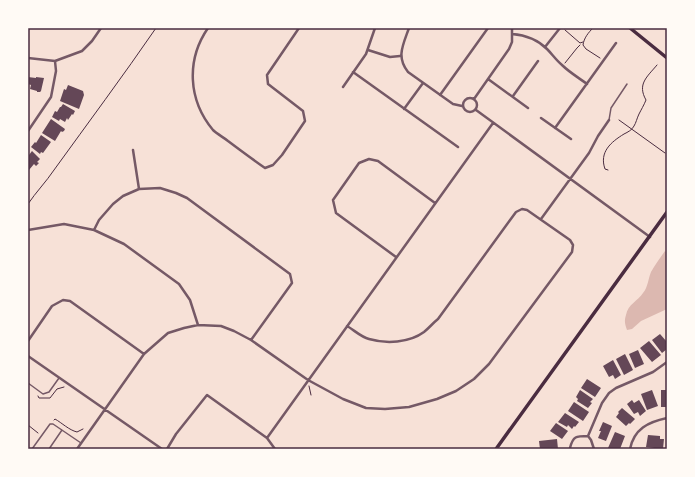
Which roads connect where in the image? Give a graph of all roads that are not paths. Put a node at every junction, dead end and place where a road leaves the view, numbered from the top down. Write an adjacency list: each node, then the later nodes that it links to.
1 (101, 28): 17 (street)
2 (208, 28): 3 (street)
3 (299, 28)
4 (375, 28): 13 (street)
5 (409, 28): 14 (street)
6 (488, 28): 25 (street)
7 (512, 28): 10 (street)
8 (561, 28): 12 (street)
9 (630, 28): 16 (main road)
10 (512, 34): 12 (street); 20 (street)
11 (616, 43): 22 (street)
12 (545, 47): 22 (street)
13 (368, 50): 14 (street); 19 (street)
14 (400, 56): 21 (street)
15 (28, 58): 17 (street)
16 (667, 58)
17 (54, 61): 36 (street)
18 (538, 61): 26 (street)
19 (353, 72): 24 (street); 30 (street)
20 (488, 79): 26 (street); 27 (street)
21 (423, 83): 25 (street); 30 (street)
22 (587, 84): 35 (street)
23 (627, 84): 33 (lane)
24 (343, 87)
25 (440, 95): 28 (street)
26 (513, 96): 29 (street)
27 (474, 99): 28 (street); 31 (street)
28 (462, 106): 31 (street)
29 (528, 108)
30 (404, 109): 38 (street)
31 (476, 110): 34 (street)
32 (541, 118): 35 (street)
33 (609, 120): 40 (street)
34 (493, 123): 40 (street); 42 (street)
35 (555, 128): 37 (street)
36 (28, 131)
37 (571, 139)
38 (458, 148)
39 (133, 150): 41 (street)
40 (570, 178): 44 (street); 47 (street)
41 (139, 189): 46 (street); 51 (street)
42 (435, 203): 48 (street); 48 (street)
43 (667, 212): 47 (main road)
44 (541, 219): 50 (street); 57 (street)
45 (28, 230): 46 (street)
46 (94, 230): 49 (street)
47 (650, 237): 71 (main road)
48 (396, 257): 50 (street)
49 (198, 325): 51 (street); 53 (street)
50 (347, 326): 57 (street)
51 (251, 340): 57 (street)
52 (28, 341): 53 (street)
53 (144, 354): 59 (street)
54 (28, 356): 56 (street)
55 (667, 362): 62 (street)
56 (59, 378): 58 (lane); 59 (street)
57 (308, 380): 63 (street)
58 (28, 383)
59 (104, 410): 64 (street); 68 (street)
60 (667, 418): 74 (street)
61 (62, 430): 64 (lane); 65 (lane); 66 (lane)
62 (588, 436): 72 (street); 73 (street)
63 (267, 438): 69 (street); 70 (street)
64 (81, 443): 67 (street)
65 (32, 449)
66 (49, 449)
67 (77, 449)
68 (162, 449)
69 (167, 449)
70 (275, 449)
71 (496, 449)
72 (570, 449)
73 (594, 449)
74 (630, 449)

